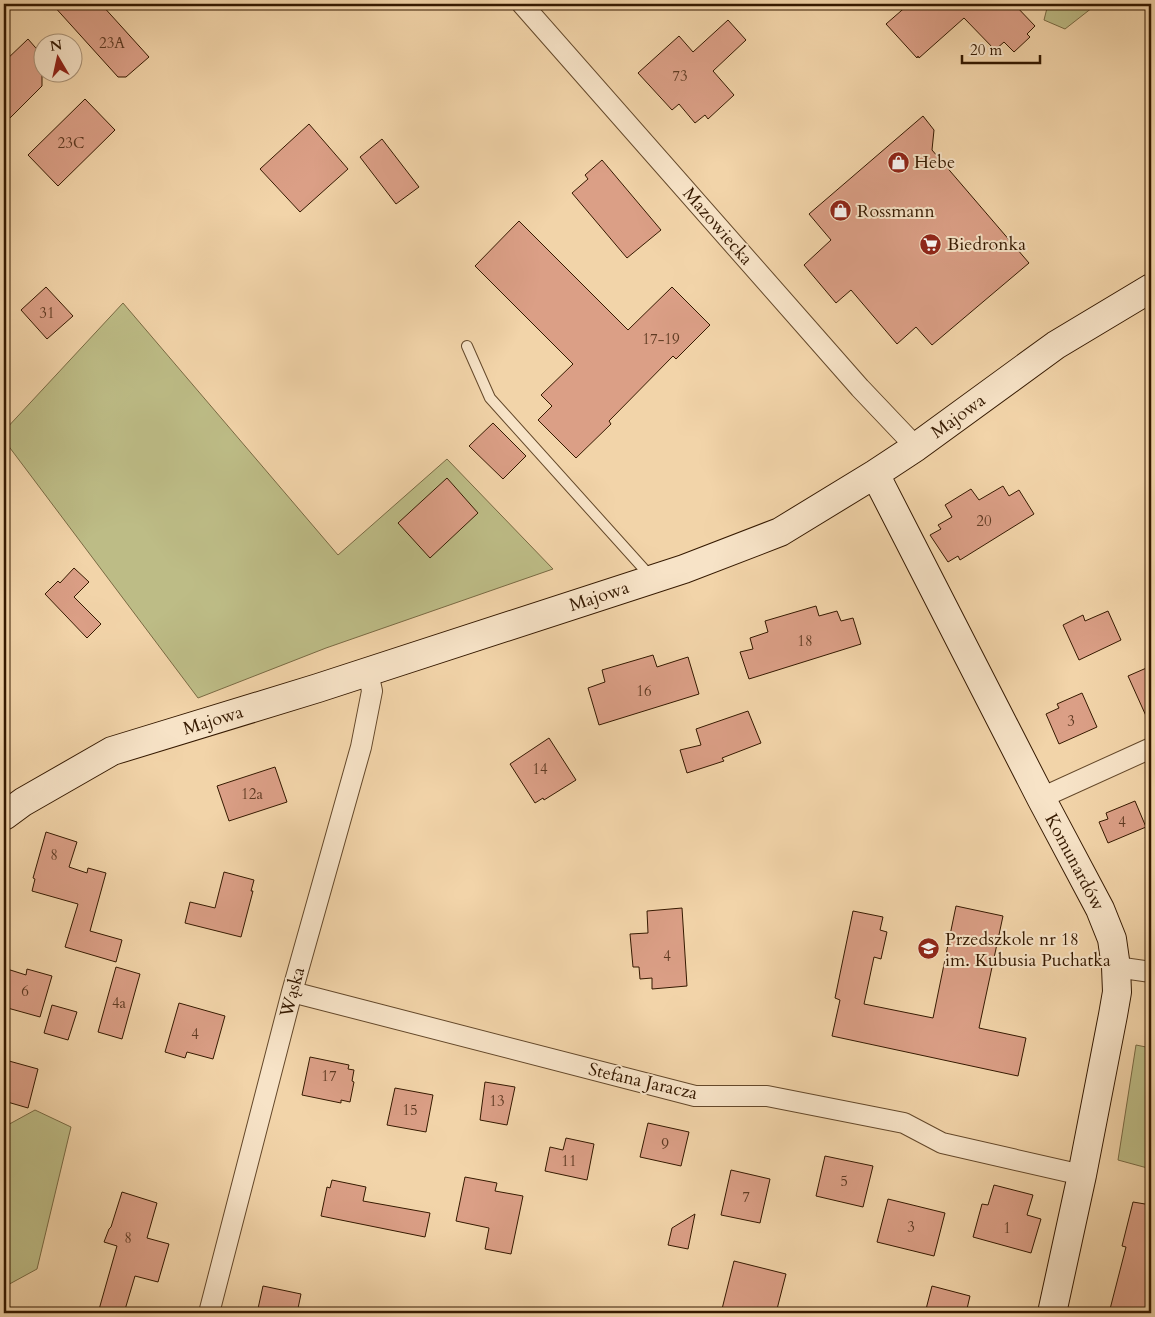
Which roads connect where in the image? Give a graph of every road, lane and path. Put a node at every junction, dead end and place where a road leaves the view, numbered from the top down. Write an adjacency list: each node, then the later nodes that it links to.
1 (522, 4): 4 (street, Mazowiecka)
2 (1151, 288): 4 (street, Majowa)
3 (467, 346): 6 (lane)
4 (916, 446): 5 (street, Majowa)
5 (875, 474): 6 (street, Majowa); 9 (street, Komunardów)
6 (653, 579): 7 (street, Majowa)
7 (368, 672): 10 (street, Majowa); 13 (street, Wąska)
8 (1151, 748): 9 (street)
9 (1042, 798): 11 (street, Komunardów)
10 (4, 816)
11 (1116, 967): 12 (street); 14 (street, Komunardów)
12 (1151, 972)
13 (292, 992): 14 (street, Stefana Jaracza); 15 (street, Wąska)
14 (1082, 1175): 16 (street, Komunardów)
15 (209, 1313)
16 (1052, 1313)

